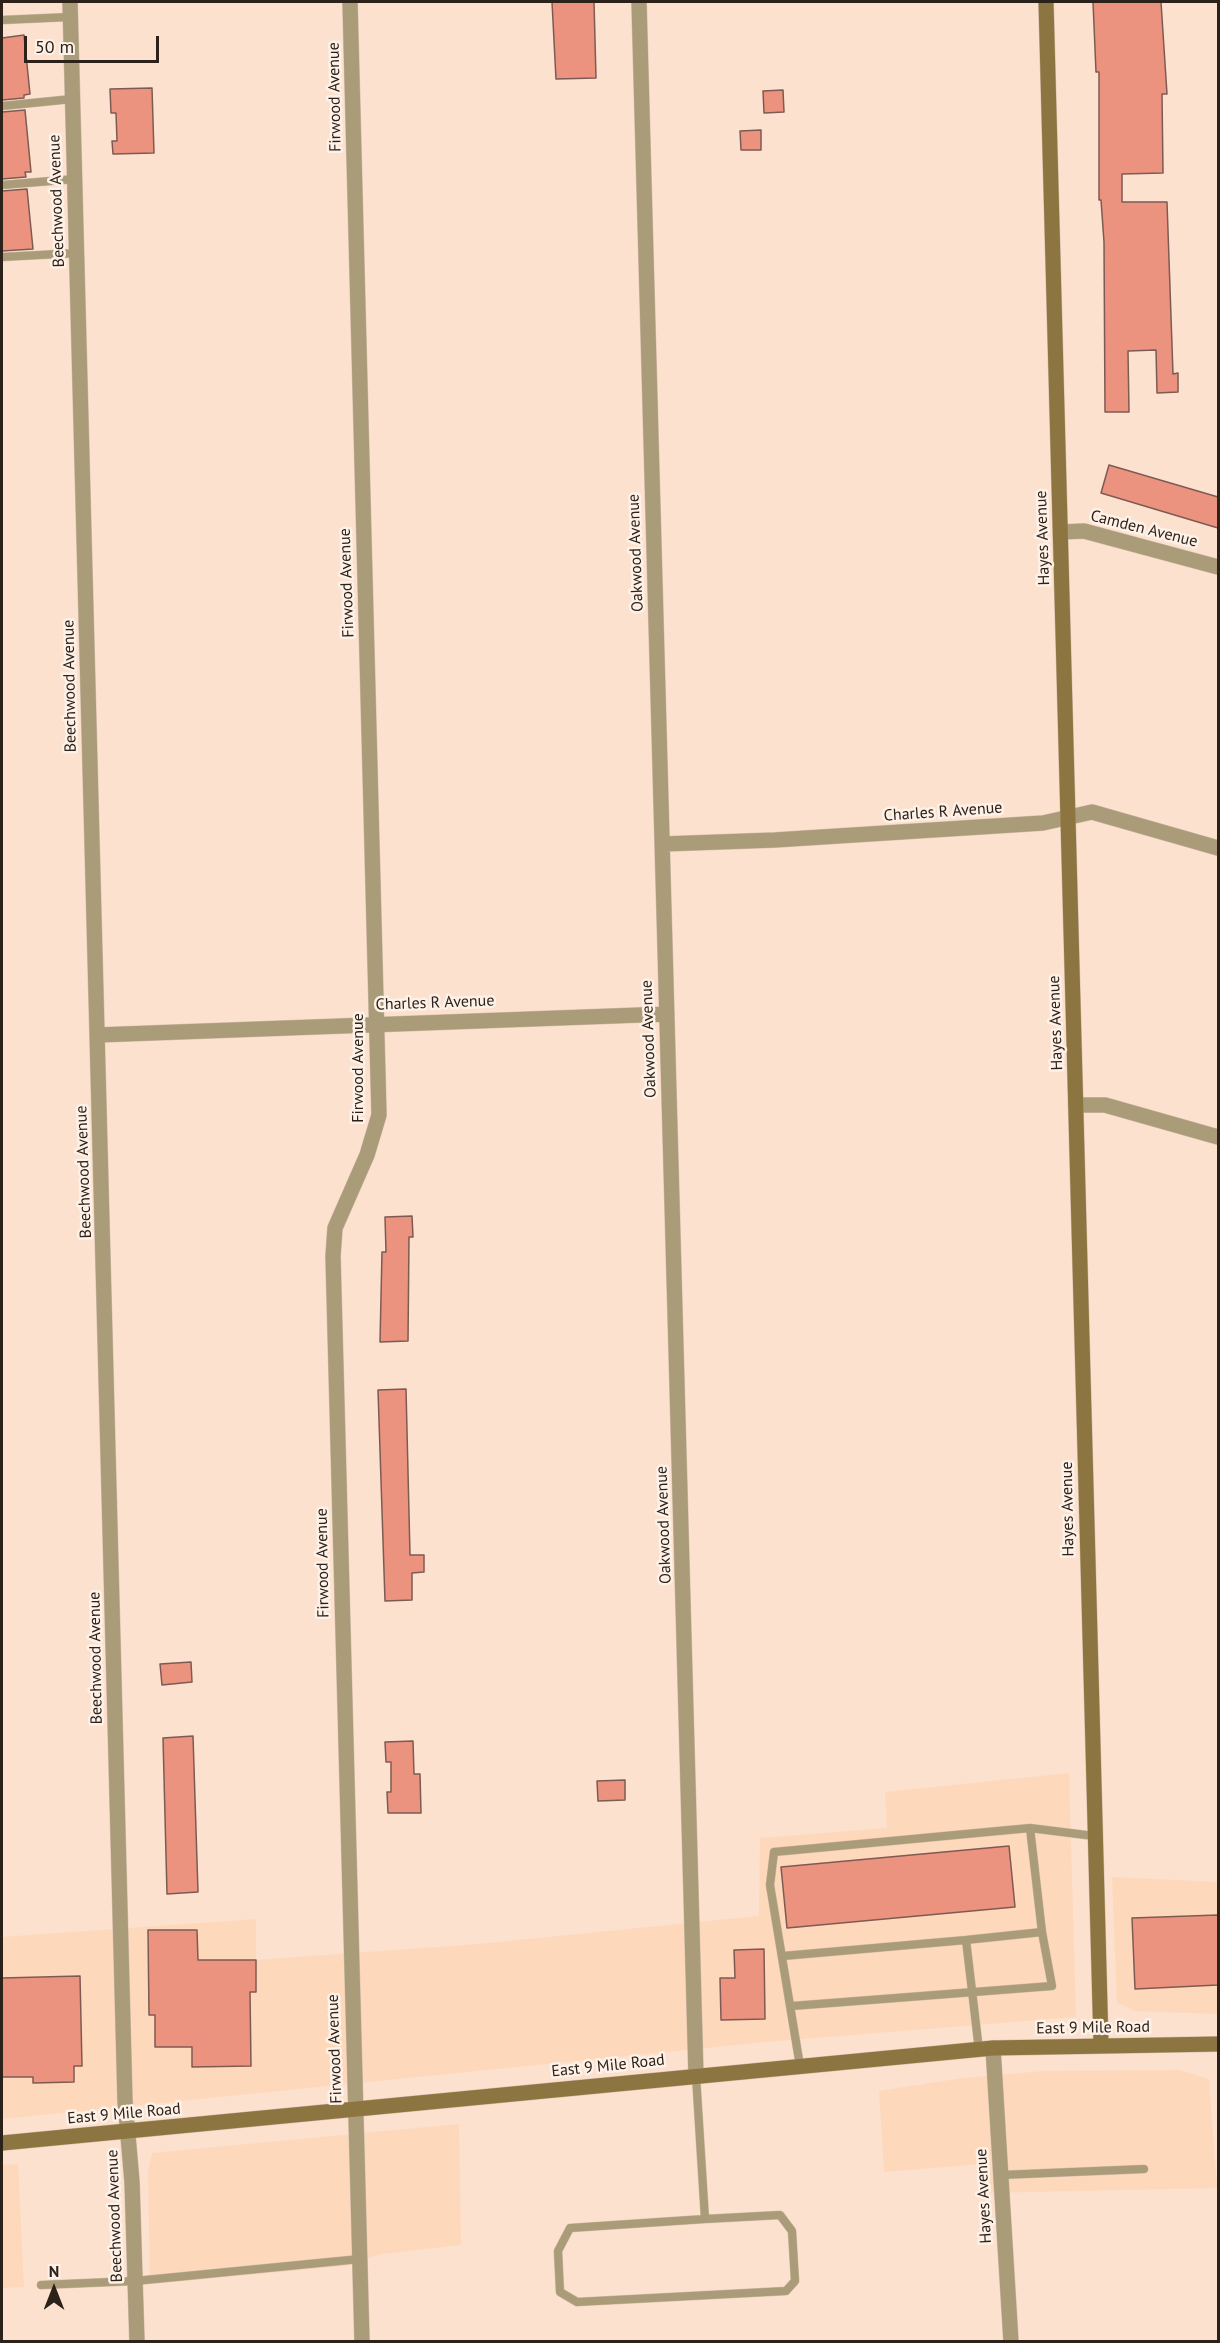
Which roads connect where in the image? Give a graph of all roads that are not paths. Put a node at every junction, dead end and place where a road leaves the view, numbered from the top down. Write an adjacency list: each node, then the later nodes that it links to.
1 (350, 2): 18 (street, Firwood Avenue)
2 (639, 2): 15 (street, Oakwood Avenue)
3 (1046, 2): 12 (street, Hayes Avenue)
4 (70, 9): 5 (lane); 6 (street, Beechwood Avenue)
5 (2, 20)
6 (72, 99): 7 (lane); 8 (street, Beechwood Avenue)
7 (2, 106)
8 (75, 179): 9 (lane); 10 (street, Beechwood Avenue)
9 (2, 185)
10 (77, 253): 11 (lane); 19 (street, Beechwood Avenue)
11 (2, 256)
12 (1061, 532): 13 (street, Camden Avenue); 14 (street, Hayes Avenue)
13 (1218, 567)
14 (1068, 817): 15 (street, Charles R Avenue); 16 (street, Charles R Avenue); 20 (street, Hayes Avenue)
15 (663, 844): 17 (street, Oakwood Avenue)
16 (1218, 848)
17 (667, 1014): 18 (street, Charles R Avenue); 33 (street, Oakwood Avenue)
18 (376, 1023): 19 (street, Charles R Avenue); 34 (street, Firwood Avenue)
19 (98, 1035): 35 (street, Beechwood Avenue)
20 (1076, 1105): 21 (street); 23 (street, Hayes Avenue)
21 (1218, 1137)
22 (1030, 1828): 23 (lane); 24 (lane); 26 (lane)
23 (1094, 1836): 29 (street, Hayes Avenue)
24 (1042, 1932): 25 (lane); 27 (lane)
25 (966, 1940): 26 (lane); 27 (lane)
26 (783, 1956): 28 (lane)
27 (973, 1991): 28 (lane); 31 (lane)
28 (792, 2006): 32 (lane)
29 (1101, 2044): 30 (street, East 9 Mile Road); 31 (street, East 9 Mile Road)
30 (1218, 2044)
31 (986, 2049): 32 (street, East 9 Mile Road); 38 (street, Hayes Avenue)
32 (800, 2066): 33 (street, East 9 Mile Road)
33 (696, 2076): 34 (street, East 9 Mile Road); 39 (lane)
34 (356, 2110): 35 (street, East 9 Mile Road); 40 (street, Firwood Avenue)
35 (129, 2132): 36 (street, East 9 Mile Road); 41 (street, Beechwood Avenue)
36 (2, 2143)
37 (1144, 2169): 38 (lane)
38 (1001, 2175): 45 (street, Hayes Avenue)
39 (705, 2219): 39 (lane)
40 (360, 2259): 41 (lane); 44 (street, Firwood Avenue)
41 (135, 2280): 42 (lane); 43 (street, Beechwood Avenue)
42 (40, 2285)
43 (137, 2342)
44 (362, 2342)
45 (1011, 2342)

